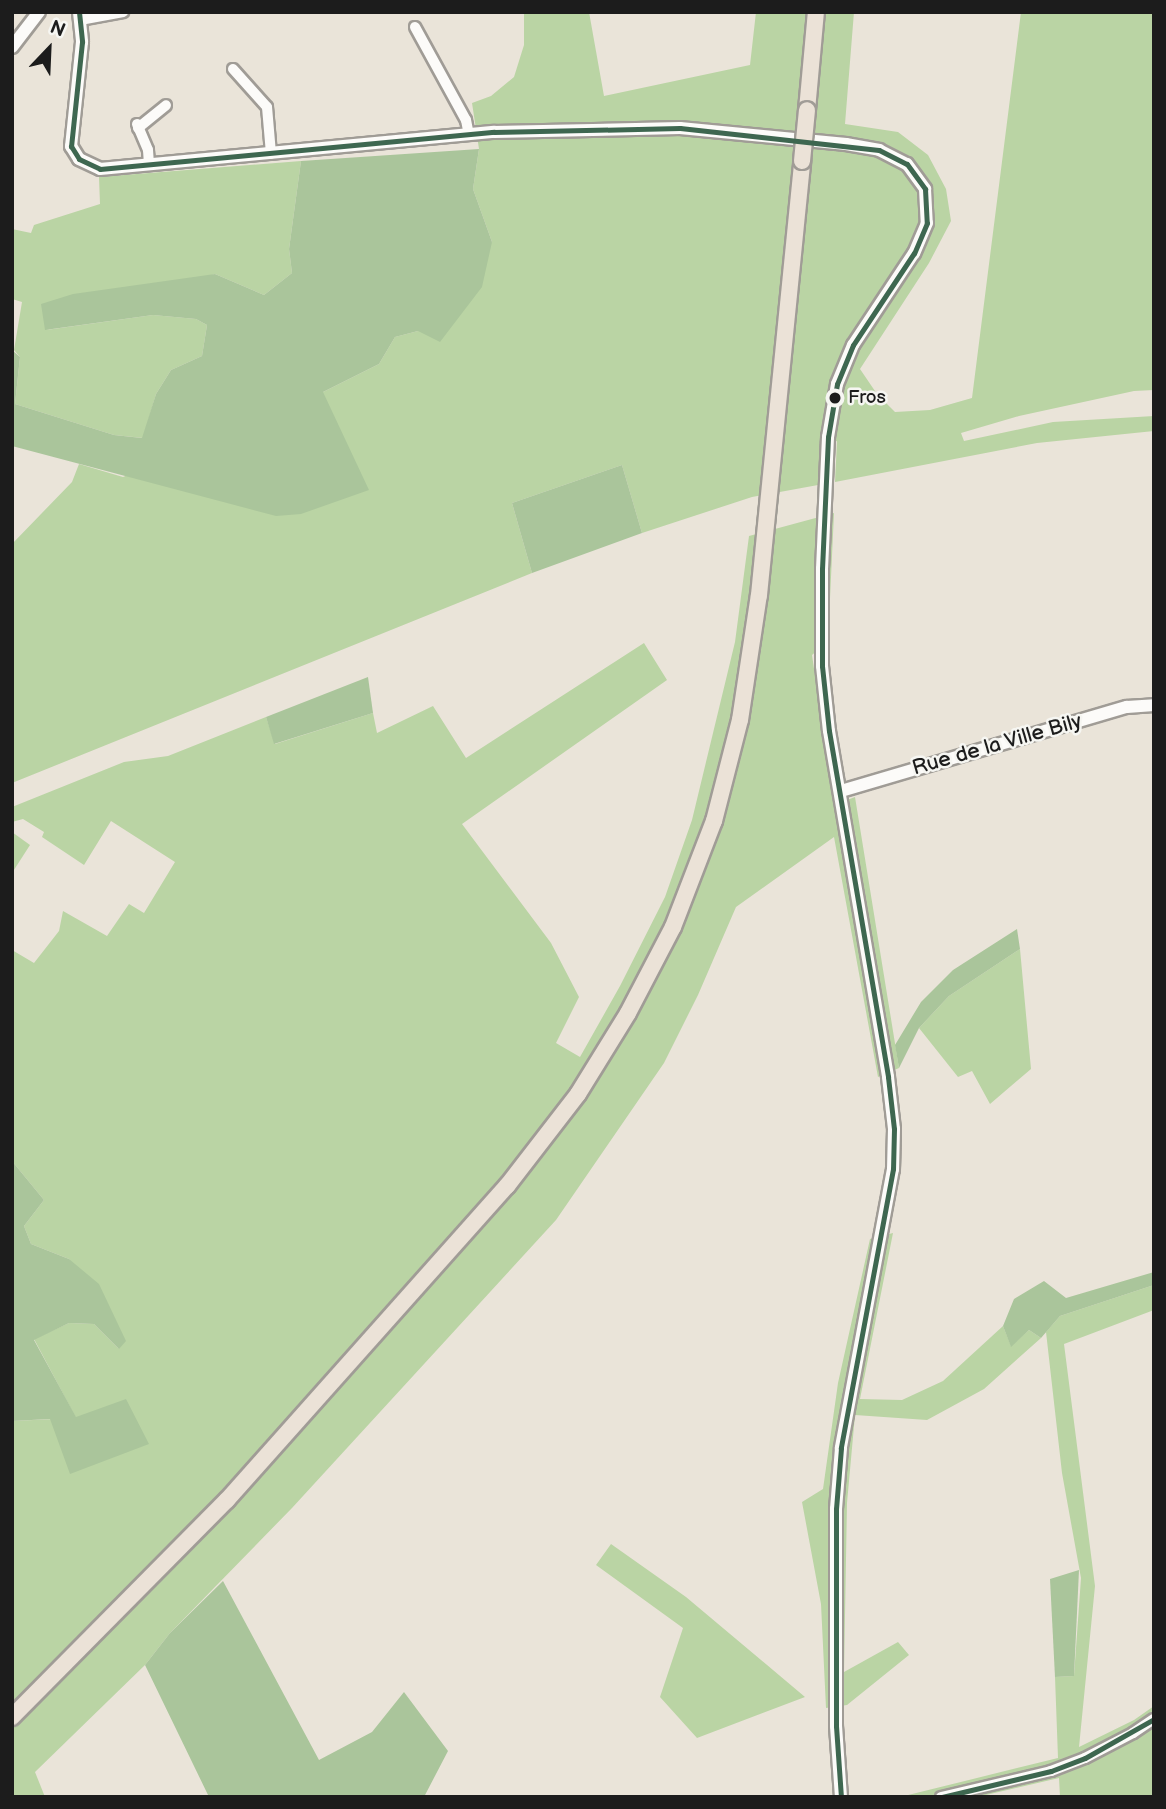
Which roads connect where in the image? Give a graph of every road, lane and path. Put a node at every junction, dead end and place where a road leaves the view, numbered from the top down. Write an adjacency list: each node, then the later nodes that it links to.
1 (39, 12): 6 (street)
2 (123, 12): 4 (street)
3 (816, 12): 14 (highway, bridge)
4 (80, 16): 11 (street)
5 (415, 27): 9 (street)
6 (12, 47)
7 (233, 69): 10 (street)
8 (166, 105): 11 (street)
9 (469, 135): 10 (street); 13 (street)
10 (271, 154): 11 (street)
11 (149, 165)
12 (1154, 705): 13 (street, Rue de la Ville Bily)
13 (841, 791): 16 (street)
14 (12, 1717)
15 (1154, 1719): 17 (street)
16 (841, 1797)
17 (941, 1797)

